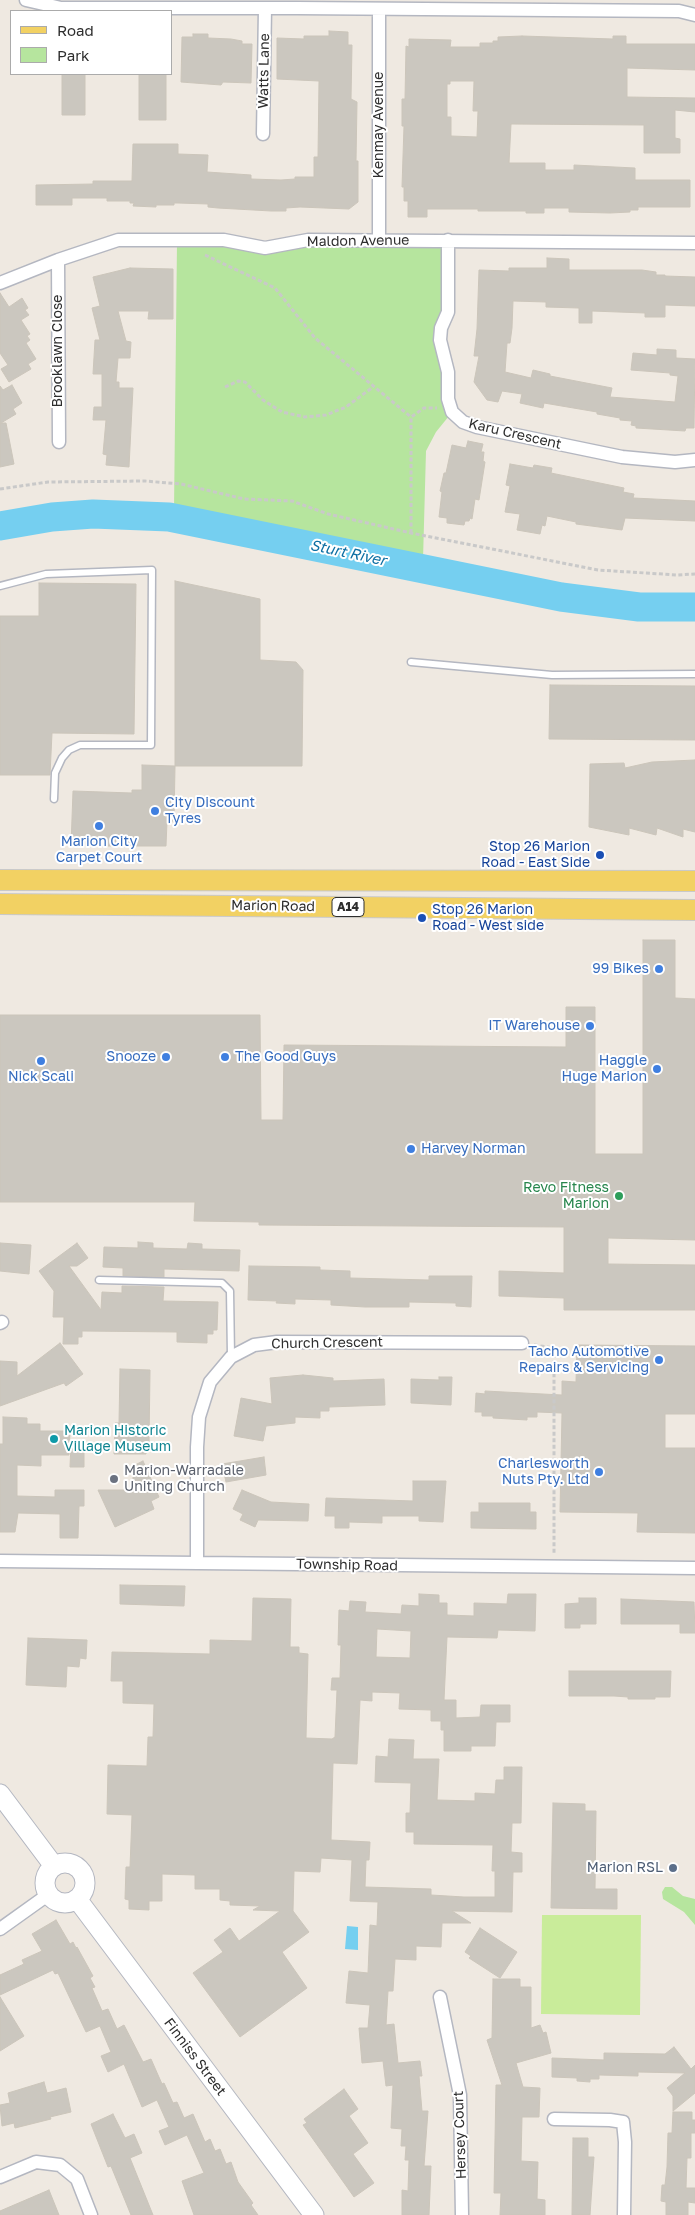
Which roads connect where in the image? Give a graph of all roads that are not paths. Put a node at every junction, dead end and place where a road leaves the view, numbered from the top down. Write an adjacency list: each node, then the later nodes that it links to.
1 (26, 0): 2 (street)
2 (61, 4): 5 (street)
3 (297, 4): 5 (street); 6 (street)
4 (529, 5): 6 (street); 7 (street)
5 (265, 8): 8 (street, Watts Lane)
6 (380, 10): 9 (street, Kenmay Avenue)
7 (695, 15)
8 (263, 134)
9 (379, 240): 10 (street, Maldon Avenue); 12 (street, Maldon Avenue)
10 (448, 240): 11 (street, Maldon Avenue); 15 (street, Karu Crescent)
11 (695, 243)
12 (58, 260): 13 (street, Maldon Avenue); 14 (street, Brooklawn Close)
13 (0, 283)
14 (59, 442)
15 (695, 460)
16 (0, 586): 19 (lane)
17 (410, 662): 18 (lane)
18 (695, 674)
19 (54, 799)
20 (0, 880): 21 (main road, Marion Road / A14)
21 (695, 881)
22 (0, 904): 23 (main road, Marion Road / A14)
23 (695, 910)
24 (99, 1280): 26 (lane)
25 (522, 1343): 26 (street, Church Crescent)
26 (231, 1357): 28 (street, Church Crescent)
27 (0, 1562): 28 (street, Township Road)
28 (196, 1563): 29 (street, Township Road)
29 (695, 1568)
30 (0, 1794): 31 (street)
31 (54, 1866): 32 (street); 33 (street)
32 (48, 1894): 33 (street); 34 (street)
33 (77, 1899): 39 (street, Finniss Street)
34 (0, 1928)
35 (440, 1997): 40 (street, Hersey Court)
36 (554, 2119): 41 (street)
37 (0, 2177): 38 (street)
38 (91, 2215)
39 (314, 2215)
40 (462, 2215)
41 (624, 2215)

